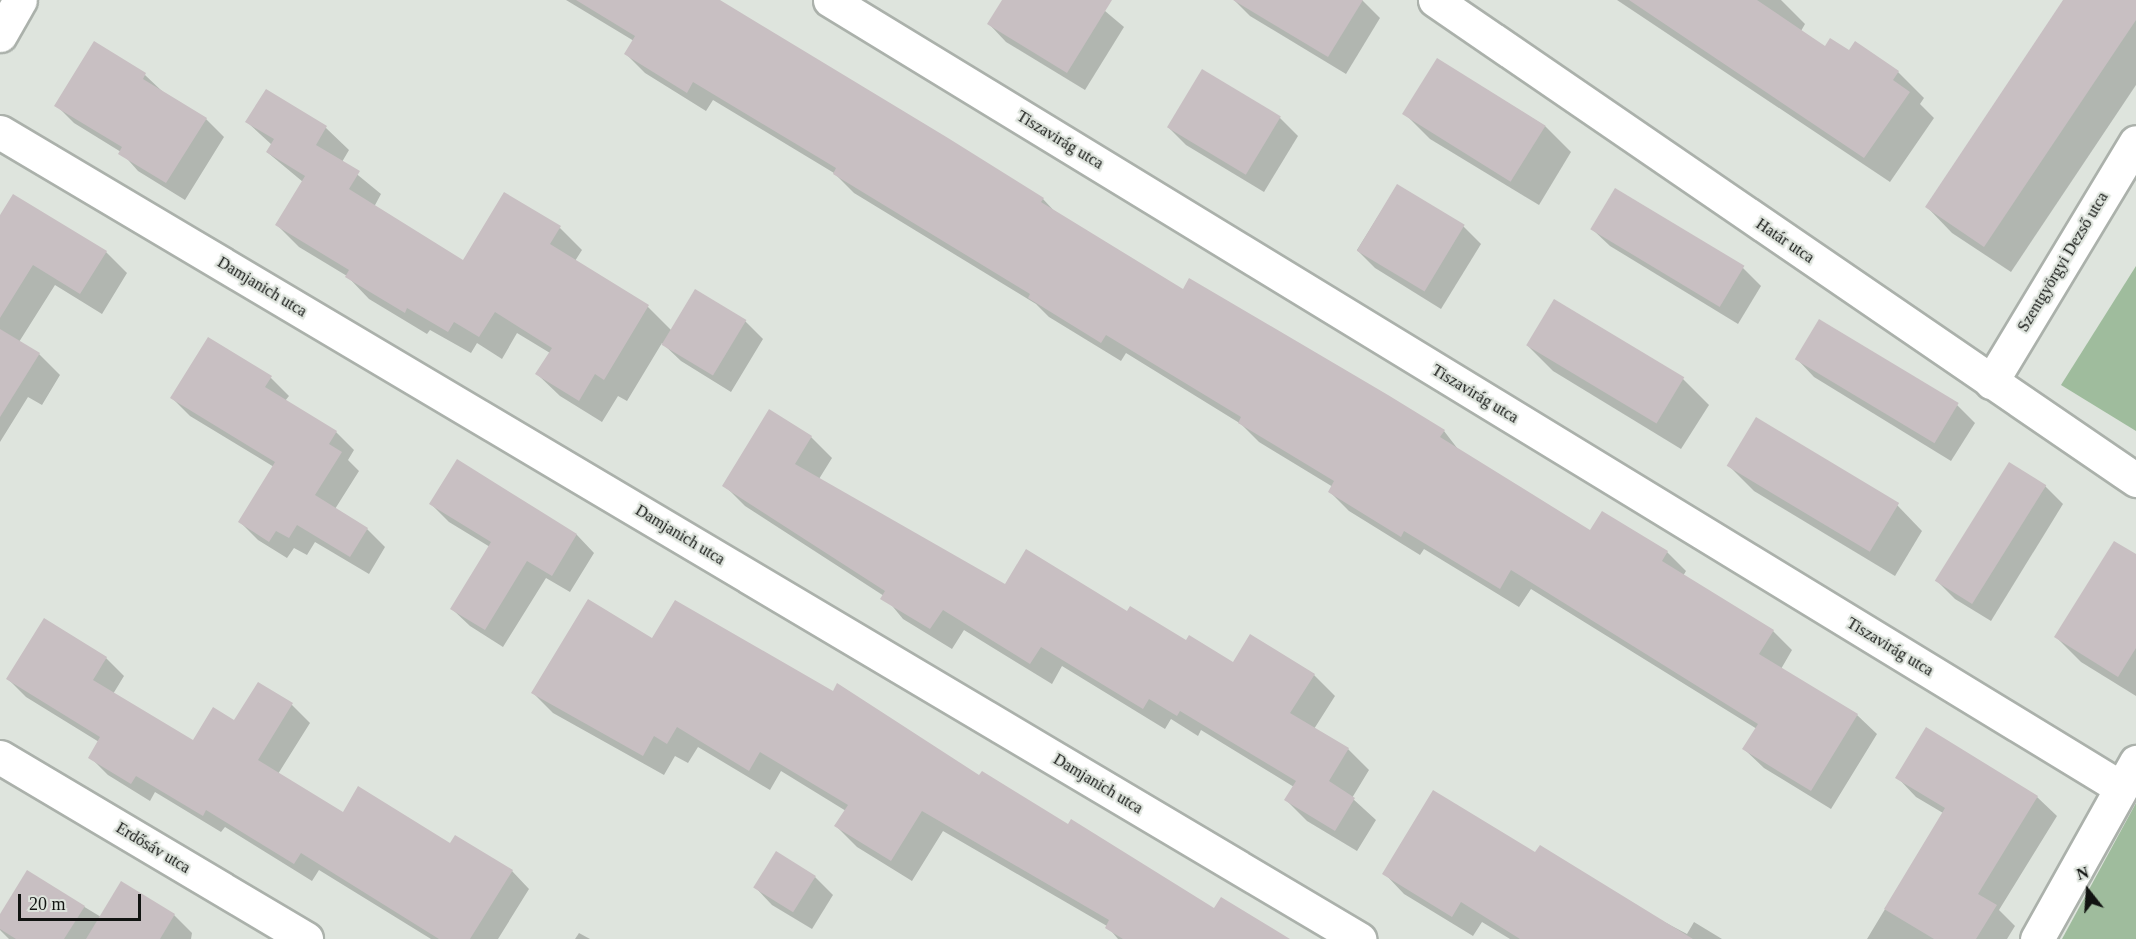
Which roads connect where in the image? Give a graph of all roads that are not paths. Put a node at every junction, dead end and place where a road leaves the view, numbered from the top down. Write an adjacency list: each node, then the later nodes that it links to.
1 (20, 0): 4 (street)
2 (830, 0): 10 (street, Tiszavirág utca)
3 (1435, 0): 7 (street, Határ utca)
4 (0, 35)
5 (0, 132): 12 (street, Damjanich utca)
6 (2136, 142): 7 (street, Szentgyörgyi Dezső utca)
7 (1990, 382): 8 (street, Határ utca)
8 (2136, 480)
9 (0, 757): 11 (street, Erdősáv utca)
10 (2128, 775): 13 (street)
11 (306, 939)
12 (1359, 939)
13 (2037, 939)

